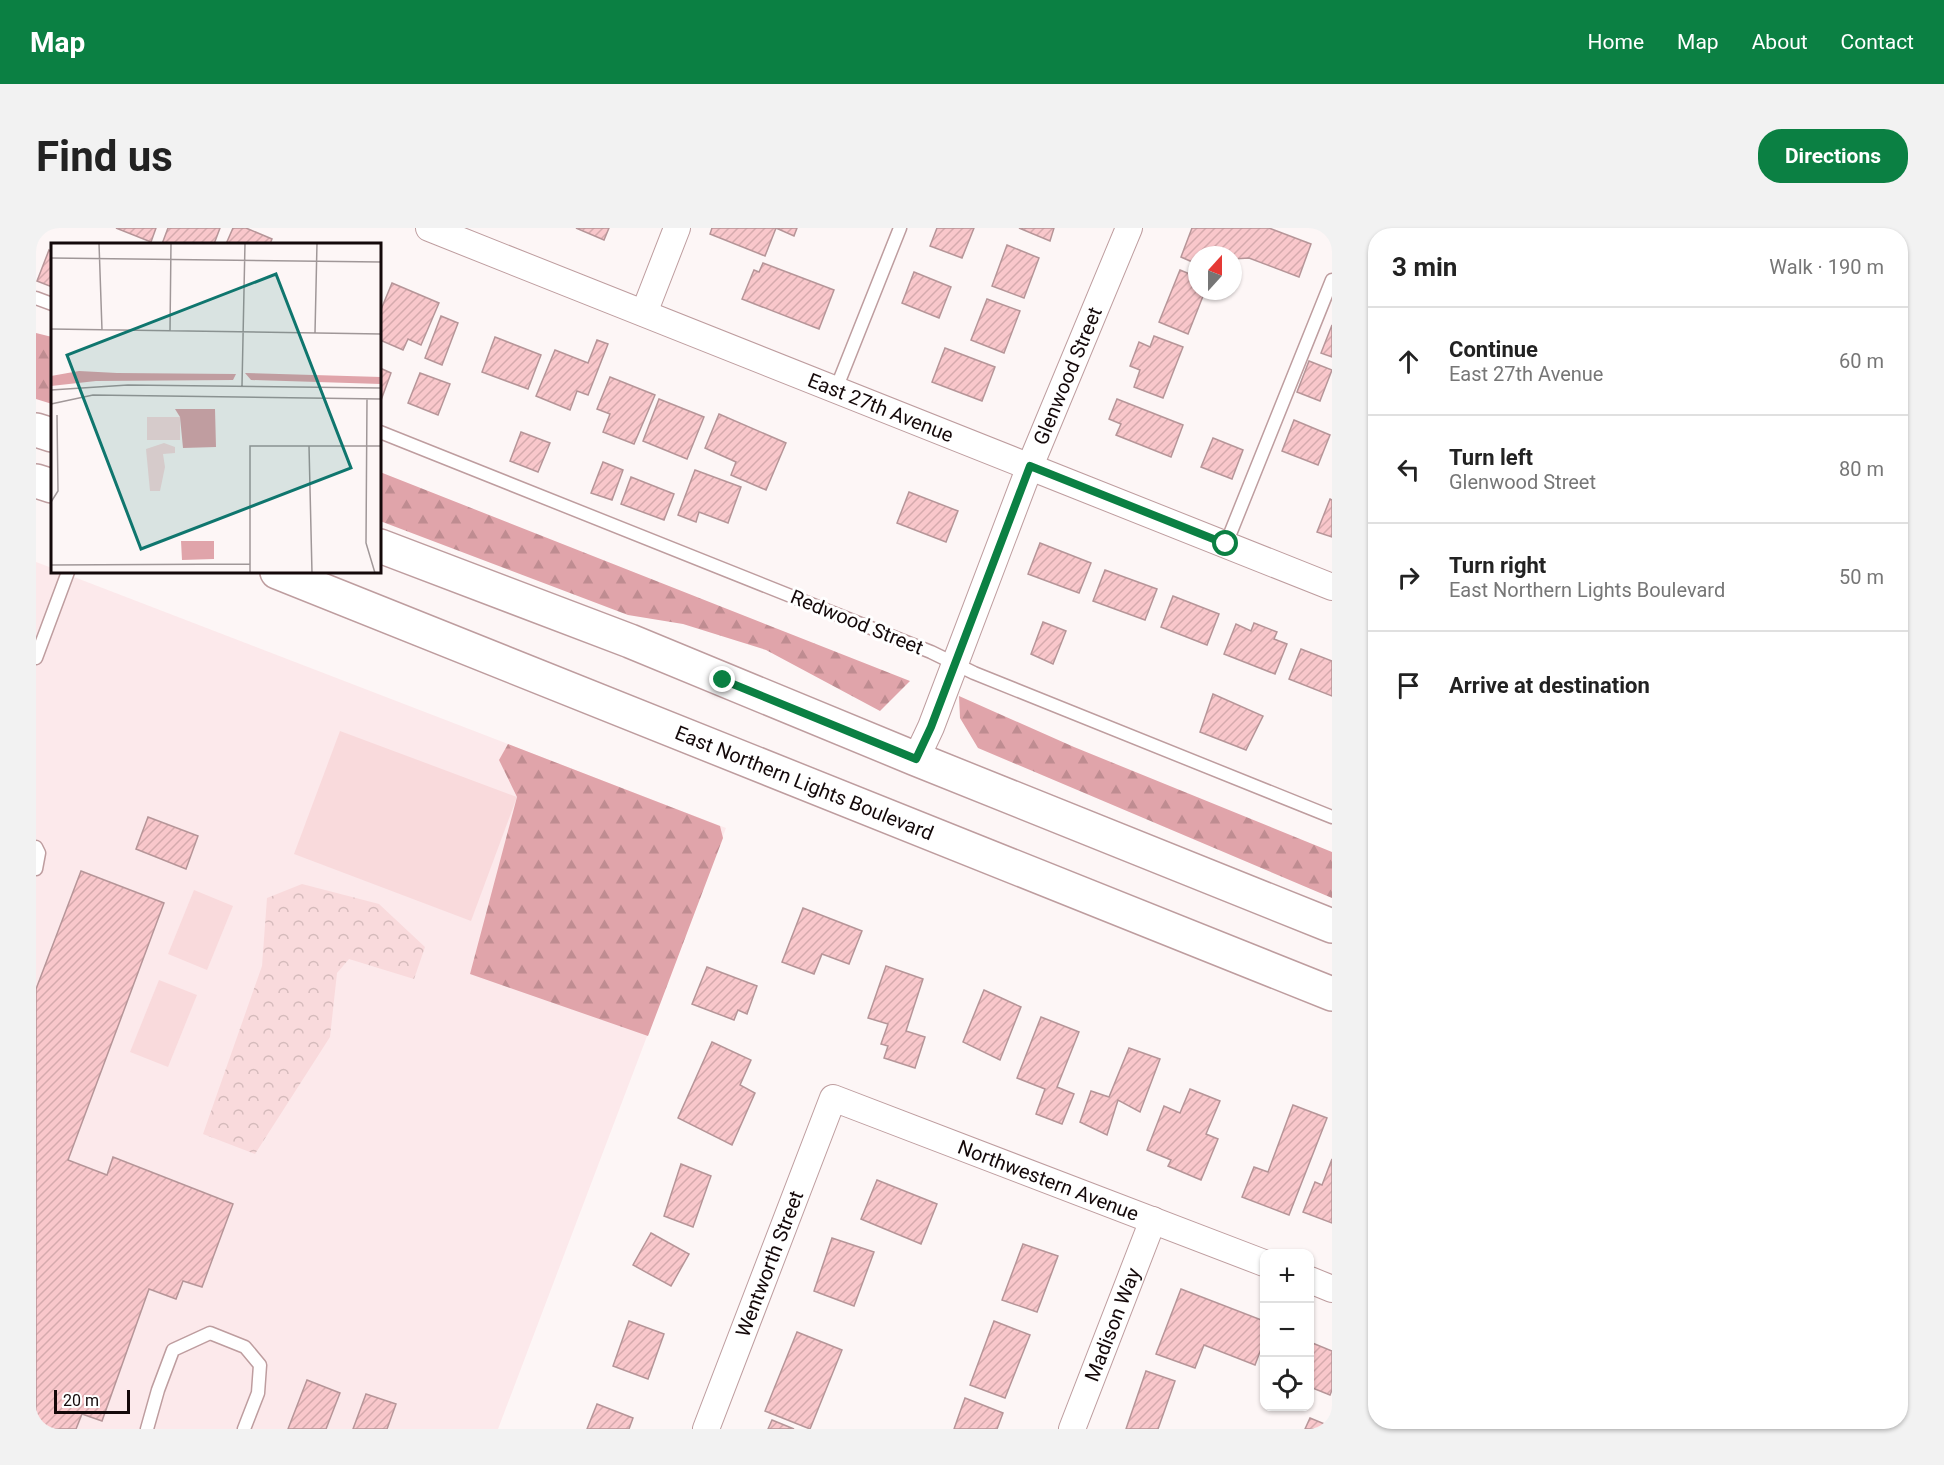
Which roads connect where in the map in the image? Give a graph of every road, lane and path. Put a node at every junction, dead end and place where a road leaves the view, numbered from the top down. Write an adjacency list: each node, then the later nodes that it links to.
1 (677, 228): 8 (street)
2 (900, 228): 9 (lane)
3 (1130, 228): 13 (street, Glenwood Street)
4 (445, 231): 8 (street, East 27th Avenue)
5 (1332, 280): 16 (lane)
6 (36, 298): 7 (lane)
7 (51, 304)
8 (644, 313): 9 (street, East 27th Avenue)
9 (836, 389): 13 (street, East 27th Avenue)
10 (36, 430): 12 (main road)
11 (381, 432): 22 (lane, Redwood Street)
12 (51, 435)
13 (1030, 466): 16 (street, East 27th Avenue); 22 (street, Glenwood Street)
14 (36, 481): 15 (main road)
15 (51, 486)
16 (1226, 544): 20 (street, East 27th Avenue)
17 (381, 546): 23 (main road)
18 (68, 573): 21 (lane)
19 (280, 573): 28 (main road, East Northern Lights Boulevard)
20 (1332, 587)
21 (36, 658)
22 (955, 664): 23 (street, Glenwood Street); 24 (lane, Redwood Street)
23 (916, 759): 27 (main road)
24 (1332, 817)
25 (36, 847): 26 (lane)
26 (36, 869)
27 (1332, 926)
28 (1332, 994)
29 (833, 1098): 30 (street, Northwestern Avenue); 36 (street, Wentworth Street)
30 (1153, 1220): 31 (street, Northwestern Avenue); 37 (street, Madison Way)
31 (1260, 1261)
32 (1314, 1282): 33 (street)
33 (1332, 1289)
34 (147, 1429): 35 (lane)
35 (244, 1429)
36 (706, 1429)
37 (1072, 1429)

